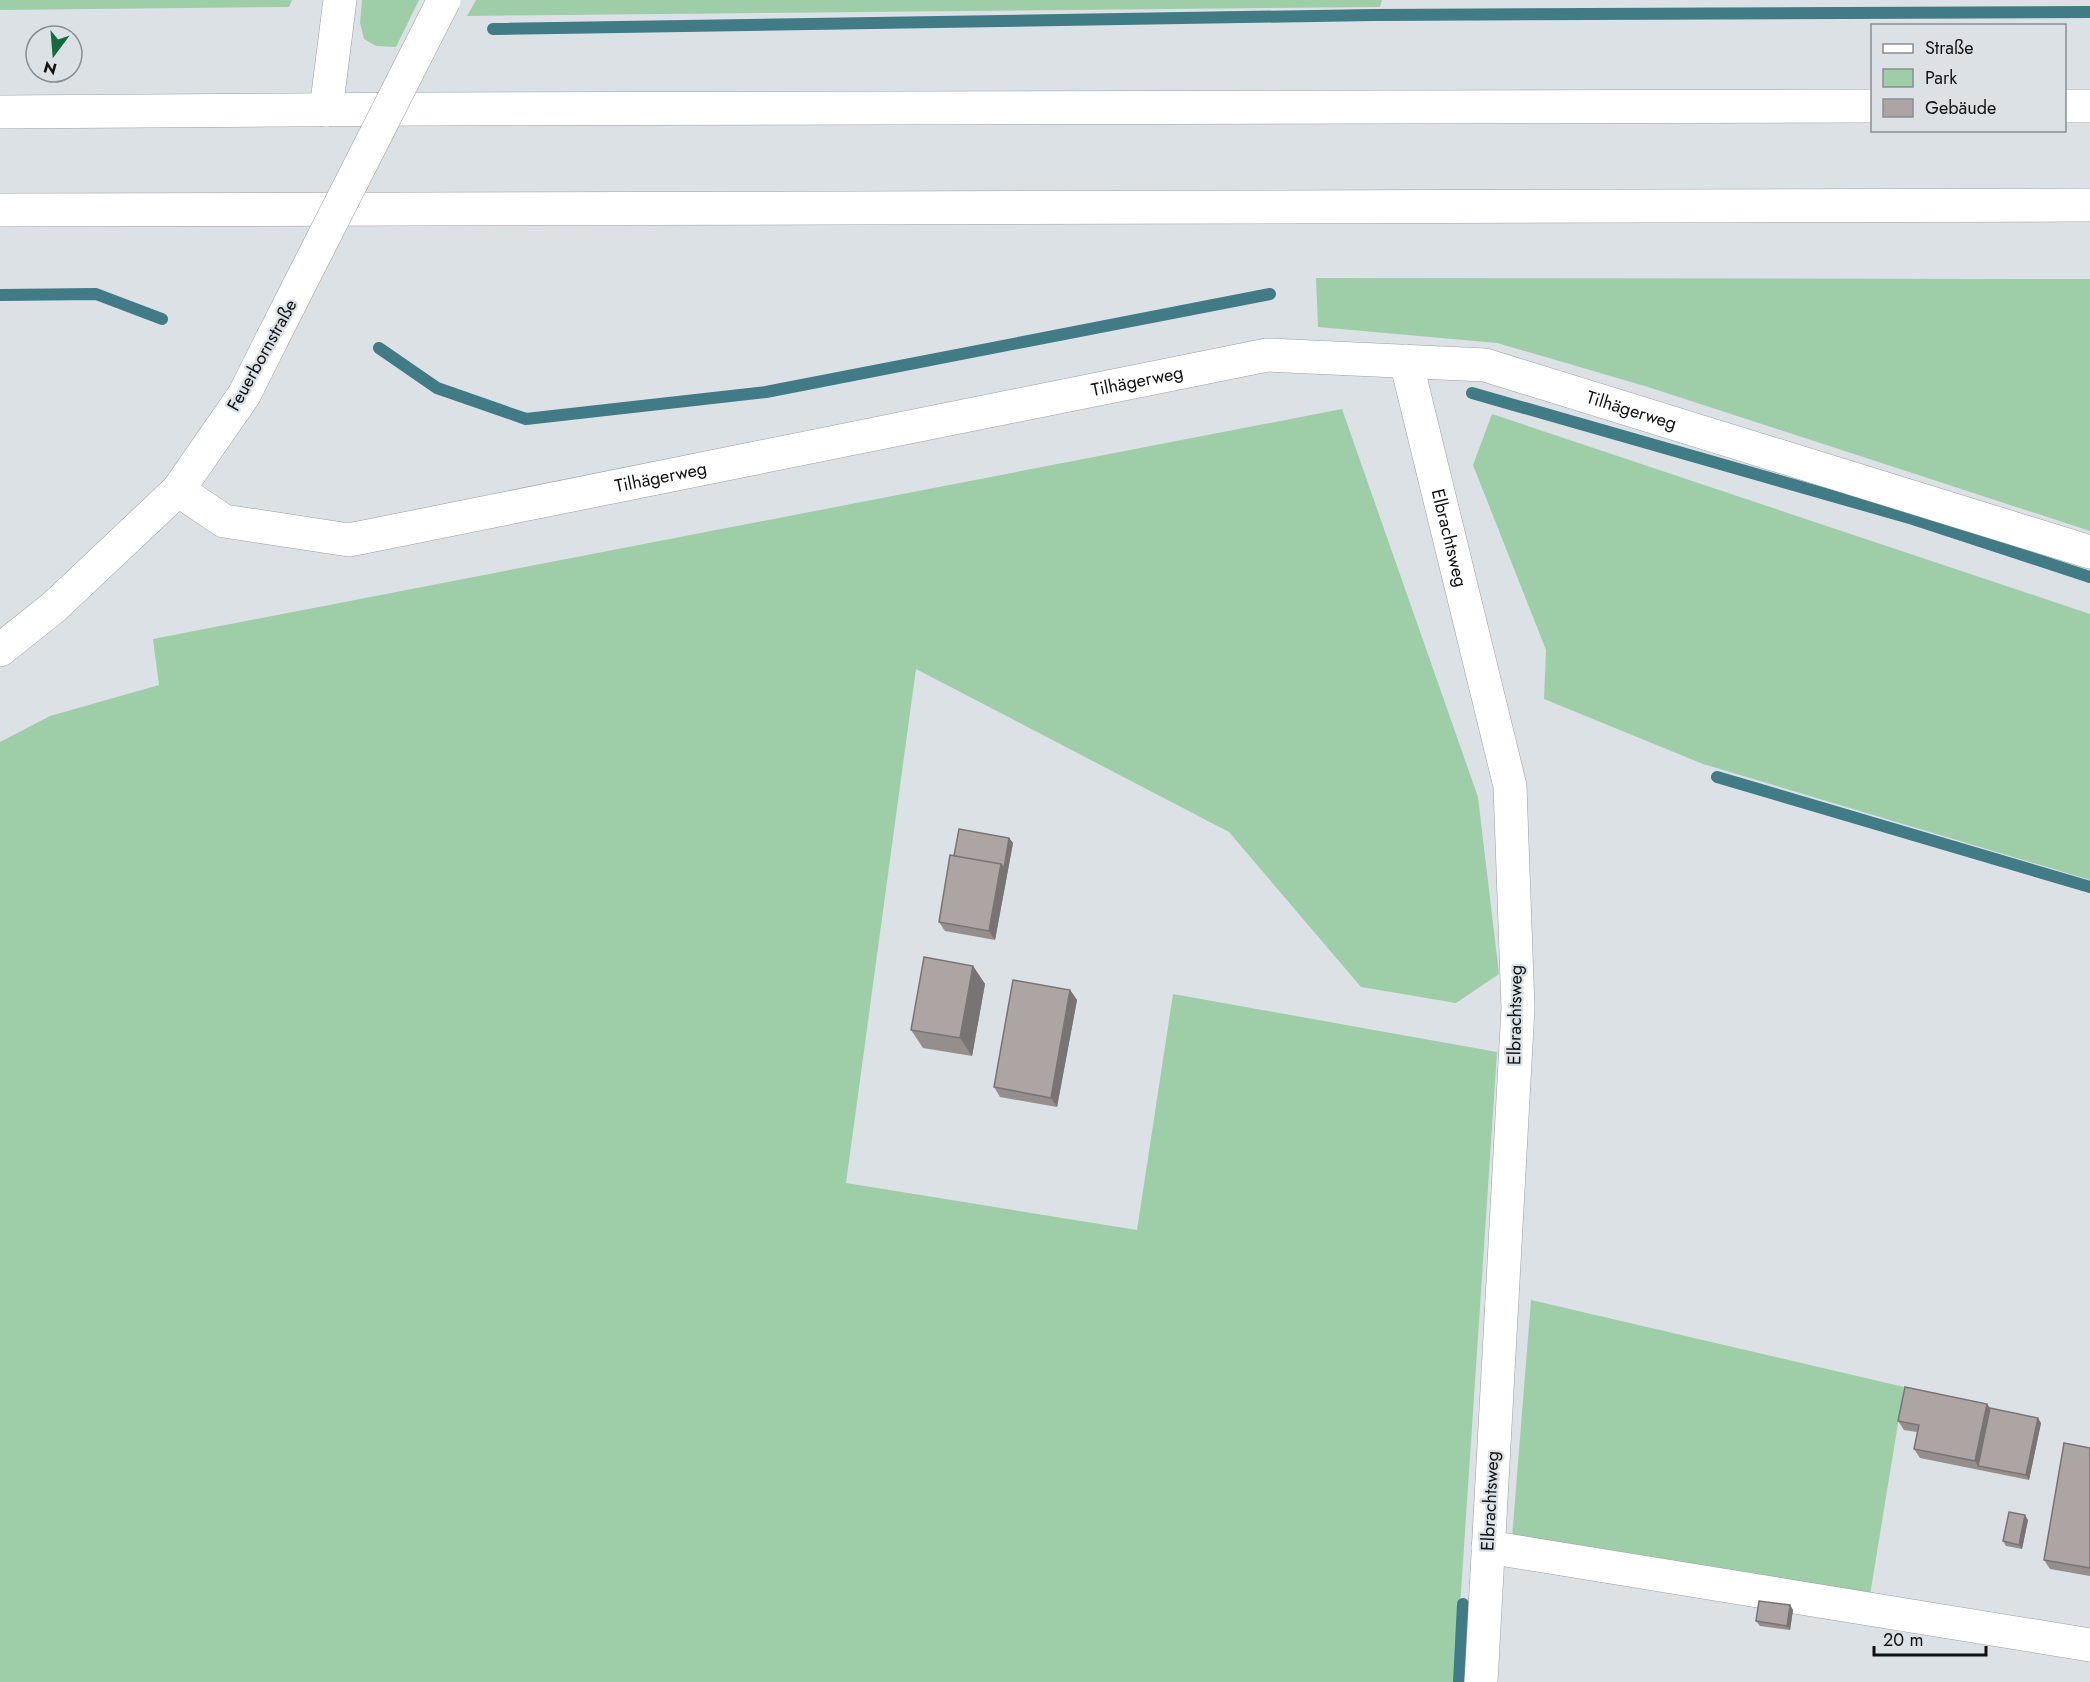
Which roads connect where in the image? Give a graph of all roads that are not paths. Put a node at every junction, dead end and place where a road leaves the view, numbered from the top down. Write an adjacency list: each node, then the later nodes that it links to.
1 (340, 0): 6 (main road)
2 (444, 0): 11 (main road, Feuerbornstraße, bridge)
3 (1871, 106): 6 (main road)
4 (2066, 106): 5 (main road)
5 (2090, 106)
6 (326, 110): 7 (main road)
7 (0, 112)
8 (2090, 205): 9 (main road)
9 (0, 210)
10 (1406, 360): 11 (main road, Tilhägerweg); 12 (main road, Tilhägerweg); 14 (main road, Elbrachtsweg)
11 (178, 490): 13 (main road, Feuerbornstraße)
12 (2090, 552)
13 (0, 650)
14 (1488, 1547): 15 (main road); 16 (main road, Elbrachtsweg)
15 (2090, 1645)
16 (1481, 1682)

